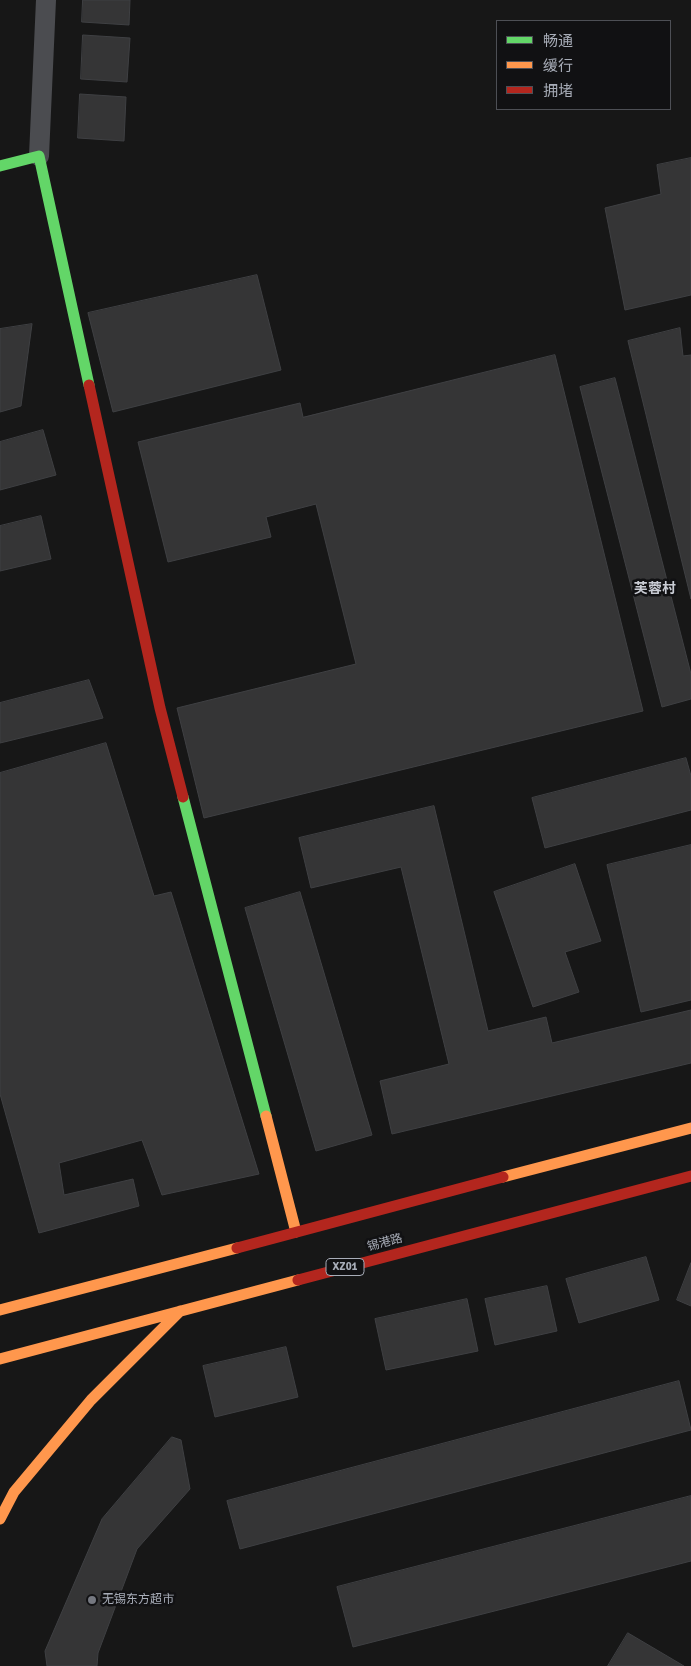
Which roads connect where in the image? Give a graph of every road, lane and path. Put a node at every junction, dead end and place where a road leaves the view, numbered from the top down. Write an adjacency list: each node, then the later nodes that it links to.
1 (46, 0): 2 (street)
2 (39, 156): 3 (main road); 6 (main road)
3 (0, 166)
4 (691, 1128): 6 (main road)
5 (691, 1176): 8 (main road, 锡港路 / XZ01)
6 (296, 1232): 7 (main road)
7 (0, 1310)
8 (180, 1311): 9 (main road, 锡港路 / XZ01); 10 (main road)
9 (0, 1359)
10 (0, 1519)

